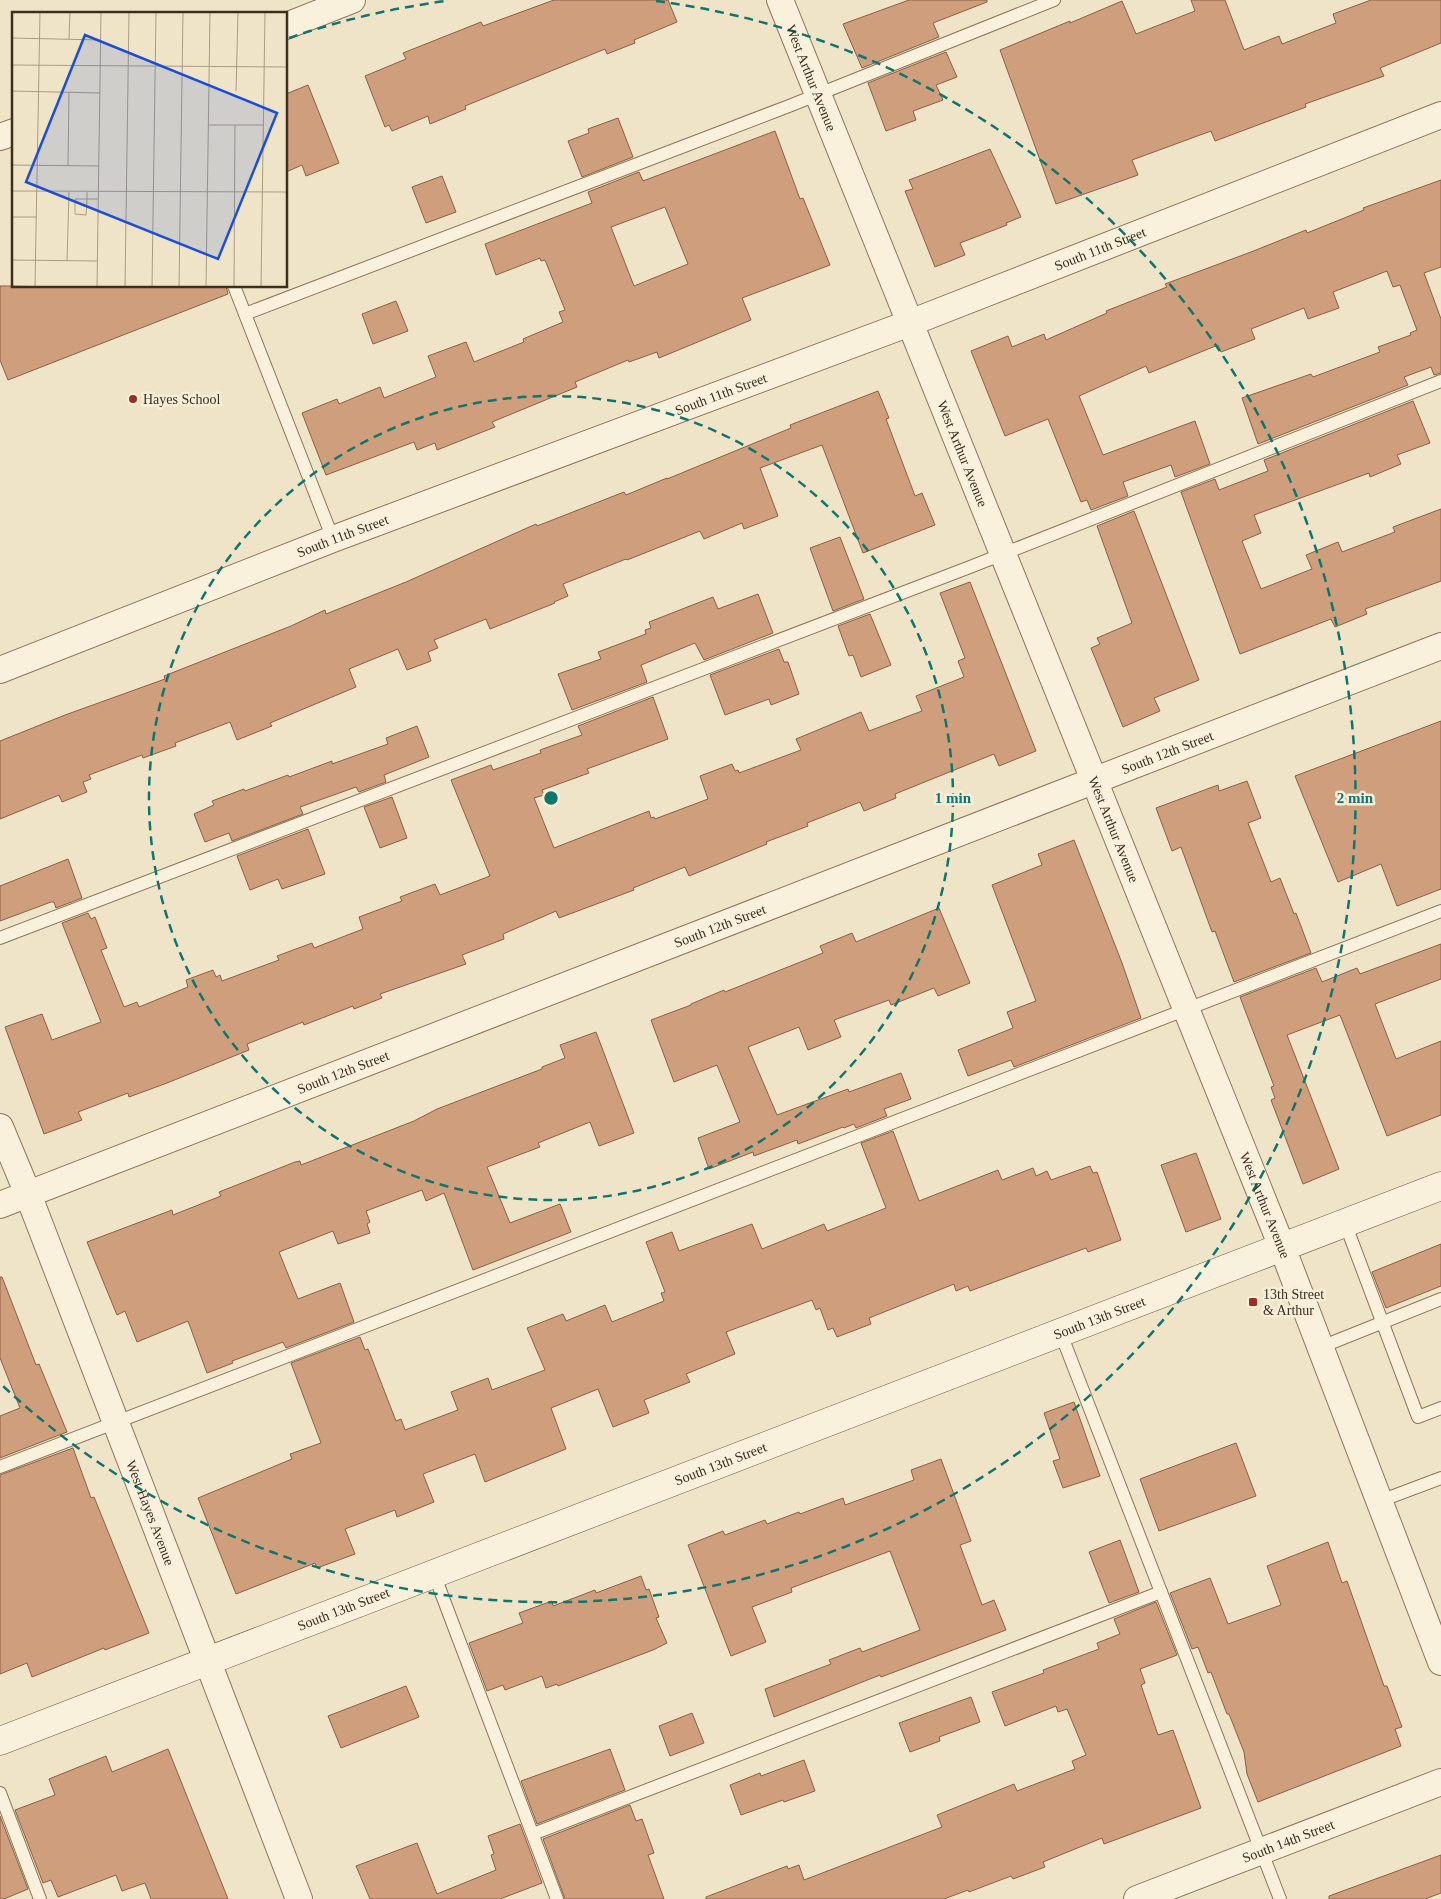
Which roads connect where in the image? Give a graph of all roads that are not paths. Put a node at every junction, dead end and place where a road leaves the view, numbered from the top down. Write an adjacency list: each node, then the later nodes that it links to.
1 (352, 0): 4 (street)
2 (780, 0): 5 (street, West Arthur Avenue)
3 (1054, 0): 5 (lane)
4 (288, 25)
5 (818, 94): 10 (lane); 11 (street, West Arthur Avenue)
6 (1441, 115): 11 (street, South 11th Street)
7 (12, 133): 8 (street)
8 (0, 137)
9 (235, 288): 10 (lane)
10 (245, 314): 13 (lane)
11 (910, 323): 13 (street, South 11th Street); 14 (street, West Arthur Avenue)
12 (1441, 381): 14 (lane)
13 (333, 539): 16 (street, South 11th Street)
14 (1003, 554): 17 (street, West Arthur Avenue); 19 (lane)
15 (1441, 646): 17 (street, South 12th Street)
16 (0, 670)
17 (1094, 780): 20 (street, West Arthur Avenue); 23 (street, South 12th Street)
18 (1441, 911): 20 (lane)
19 (0, 938)
20 (1185, 1009): 26 (street, West Arthur Avenue); 32 (lane)
21 (0, 1127): 23 (street, West Hayes Avenue)
22 (1441, 1186): 25 (street, South 13th Street)
23 (28, 1194): 24 (street, South 12th Street); 32 (street, West Hayes Avenue)
24 (0, 1205)
25 (1345, 1223): 26 (street, South 13th Street); 28 (lane)
26 (1282, 1247): 29 (street, South 13th Street); 30 (street, West Arthur Avenue)
27 (1441, 1299): 28 (lane)
28 (1382, 1322): 30 (lane); 31 (lane)
29 (1061, 1334): 36 (street, South 13th Street); 37 (lane)
30 (1321, 1347): 35 (street, West Arthur Avenue)
31 (1441, 1408)
32 (115, 1423): 33 (lane); 38 (street, West Hayes Avenue)
33 (0, 1467)
34 (1441, 1478): 35 (lane)
35 (1380, 1501): 39 (street, West Arthur Avenue)
36 (434, 1574): 38 (street, South 13th Street); 43 (lane)
37 (1161, 1592): 43 (lane); 44 (lane)
38 (208, 1661): 40 (street, South 13th Street); 46 (street, West Hayes Avenue)
39 (1441, 1662)
40 (0, 1741)
41 (1441, 1782): 44 (street, South 14th Street)
42 (0, 1794): 45 (lane)
43 (532, 1834): 47 (lane)
44 (1261, 1852): 48 (street, South 14th Street); 49 (lane)
45 (40, 1899)
46 (299, 1899)
47 (557, 1899)
48 (1137, 1899)
49 (1280, 1899)

